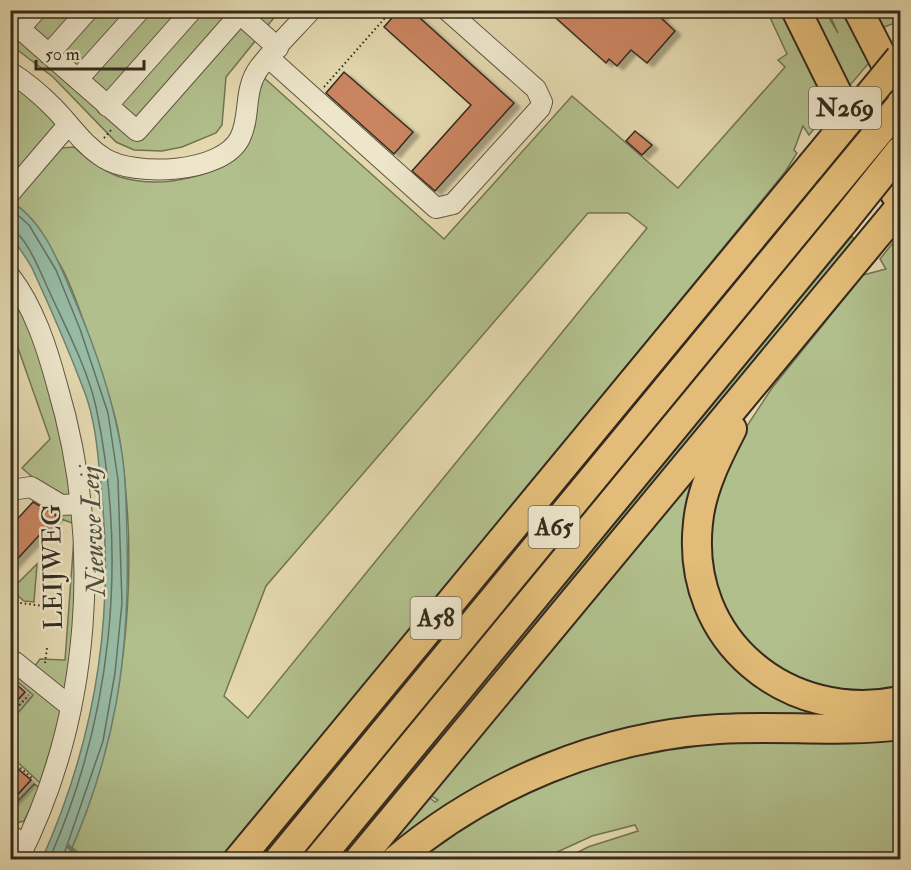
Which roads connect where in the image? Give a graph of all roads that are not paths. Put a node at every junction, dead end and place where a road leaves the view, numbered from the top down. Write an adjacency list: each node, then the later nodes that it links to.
1 (36, 10): 10 (street)
2 (88, 10): 12 (street)
3 (140, 10): 15 (street)
4 (192, 10): 17 (street)
5 (311, 10): 11 (street)
6 (447, 10): 11 (street)
7 (796, 10): 22 (highway, N269)
8 (858, 10): 16 (highway, N269)
9 (242, 12): 11 (street); 17 (street)
10 (15, 24): 12 (street)
11 (277, 49): 19 (street)
12 (49, 54): 15 (street)
13 (900, 58): 33 (highway, A58, bridge)
14 (10, 72): 19 (street)
15 (78, 79): 17 (street)
16 (900, 92)
17 (107, 106)
18 (900, 106): 34 (highway, A65, bridge)
19 (68, 126): 21 (street)
20 (900, 151): 35 (highway, A65, bridge)
21 (13, 190)
22 (900, 202)
23 (900, 207): 25 (highway)
24 (10, 276): 27 (street, LEIJWEG)
25 (757, 381): 29 (highway); 36 (highway)
26 (18, 489): 27 (street)
27 (81, 504): 30 (street, LEIJWEG)
28 (15, 662): 30 (street)
29 (900, 700)
30 (71, 706): 32 (street, LEIJWEG)
31 (900, 725): 37 (highway)
32 (18, 847)
33 (238, 860)
34 (279, 860)
35 (318, 860)
36 (359, 860)
37 (396, 860)

